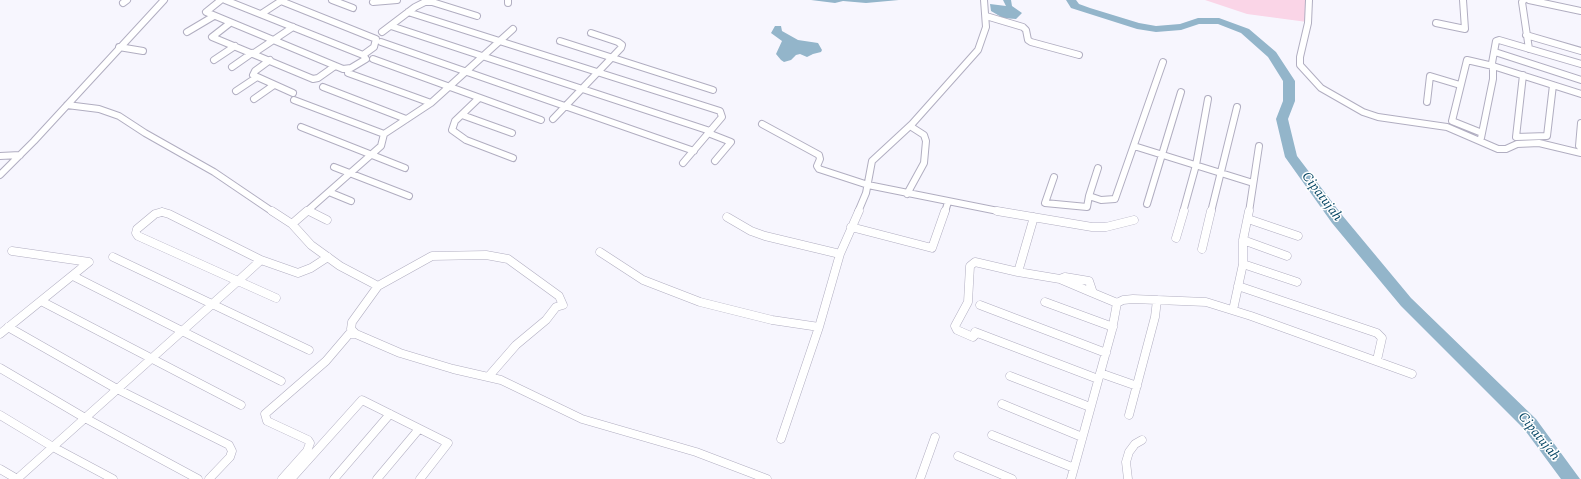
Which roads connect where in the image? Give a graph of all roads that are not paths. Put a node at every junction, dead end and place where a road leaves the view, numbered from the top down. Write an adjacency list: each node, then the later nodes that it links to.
1 (164, 0): 34 (street)
2 (221, 0): 17 (street)
3 (225, 0): 16 (street)
4 (332, 0): 5 (street)
5 (350, 0)
6 (374, 0): 7 (street)
7 (397, 0)
8 (984, 0): 19 (street)
9 (1309, 0): 91 (street)
10 (1463, 0): 21 (street)
11 (1524, 0): 28 (street)
12 (1529, 0): 14 (street)
13 (283, 1): 16 (street); 40 (street)
14 (1581, 11)
15 (408, 12): 18 (street); 22 (street); 32 (street)
16 (261, 14): 23 (street)
17 (214, 16): 20 (street); 25 (street)
18 (477, 16)
19 (986, 16): 41 (street); 82 (street)
20 (230, 23): 29 (street); 33 (street)
21 (1436, 23)
22 (391, 26): 26 (street); 42 (street)
23 (293, 27): 29 (street); 40 (street)
24 (513, 29): 32 (street)
25 (187, 32)
26 (382, 32)
27 (591, 32): 43 (street)
28 (1526, 35): 35 (street); 37 (street)
29 (273, 40): 39 (street); 50 (street)
30 (560, 41): 43 (street)
31 (381, 42): 52 (street)
32 (499, 42): 42 (street); 54 (street)
33 (235, 46): 39 (street); 45 (street)
34 (119, 47): 36 (street); 73 (street)
35 (1529, 49): 38 (street); 48 (street)
36 (143, 51)
37 (1581, 51)
38 (1495, 52): 51 (street); 57 (street)
39 (253, 53): 46 (street); 49 (street)
40 (363, 55): 50 (street)
41 (1079, 55)
42 (483, 57): 52 (street); 63 (street)
43 (612, 58): 54 (street); 64 (street)
44 (373, 59): 62 (street)
45 (214, 60)
46 (270, 60): 50 (street); 56 (street)
47 (1163, 62): 87 (street)
48 (1581, 64)
49 (232, 66)
50 (335, 66)
51 (1492, 66): 55 (street); 59 (street); 59 (street)
52 (467, 72): 62 (street); 74 (street)
53 (348, 73): 72 (street)
54 (598, 73): 63 (street); 84 (street)
55 (1523, 75): 60 (street); 60 (street)
56 (257, 77): 58 (street); 65 (street)
57 (1581, 80)
58 (274, 85): 69 (street); 86 (street)
59 (1460, 85): 71 (street)
60 (1553, 85): 67 (street)
61 (323, 86): 77 (street)
62 (449, 88): 68 (street); 72 (street)
63 (582, 89): 74 (street); 84 (street)
64 (713, 90)
65 (236, 91)
66 (1181, 92): 94 (street)
67 (1581, 94)
68 (479, 98): 76 (street); 79 (street)
69 (254, 99)
70 (1208, 99): 99 (street)
71 (1427, 102)
72 (431, 103): 77 (street)
73 (67, 105): 93 (street); 122 (street)
74 (566, 106): 78 (street); 90 (street)
75 (1237, 107): 104 (street)
76 (462, 114): 85 (street); 96 (street)
77 (406, 119): 86 (street)
78 (553, 119)
79 (541, 120)
80 (1581, 123): 89 (street)
81 (762, 124): 108 (street)
82 (910, 126): 108 (street); 110 (street)
83 (301, 127): 92 (street)
84 (709, 132): 90 (street); 97 (street)
85 (512, 133)
86 (384, 134): 92 (street)
87 (1134, 146): 94 (street); 112 (street)
88 (1259, 146): 107 (street)
89 (1581, 148)
90 (694, 151): 98 (street)
91 (1581, 153)
92 (371, 154): 101 (street); 103 (street)
93 (20, 155): 95 (street); 105 (street)
94 (1163, 155): 99 (street); 115 (street)
95 (0, 156)
96 (513, 158)
97 (715, 161)
98 (683, 163)
99 (1196, 165): 104 (street); 125 (street)
100 (334, 167): 103 (street)
101 (405, 168)
102 (1098, 168): 112 (street)
103 (350, 172): 109 (street); 111 (street)
104 (1222, 172): 107 (street); 127 (street)
105 (0, 175)
106 (1054, 177): 112 (street)
107 (1254, 183): 121 (street)
108 (868, 185): 110 (street); 123 (street)
109 (329, 192): 113 (street); 116 (street)
110 (907, 194): 114 (street)
111 (409, 196)
112 (1089, 196)
113 (351, 201)
114 (948, 202): 118 (street); 123 (street)
115 (1147, 204)
116 (308, 210): 119 (street); 122 (street)
117 (727, 217): 130 (street)
118 (1034, 217): 120 (street); 136 (street)
119 (327, 220)
120 (1134, 220)
121 (1248, 220): 124 (street); 126 (street)
122 (292, 224): 133 (street)
123 (851, 227): 130 (street)
124 (1298, 236)
125 (1176, 238)
126 (1243, 240): 131 (street); 135 (street)
127 (1202, 249)
128 (12, 251): 137 (street)
129 (600, 252): 150 (street)
130 (840, 254): 150 (street)
131 (1287, 256)
132 (113, 257): 147 (street)
133 (328, 257): 134 (street); 140 (street)
134 (261, 260): 138 (street); 138 (street)
135 (1243, 264): 139 (street); 141 (street)
136 (1018, 272): 146 (street); 164 (street)
137 (73, 276): 144 (street); 153 (street)
138 (238, 282): 142 (street); 147 (street)
139 (1297, 282)
140 (378, 286): 155 (street); 162 (street)
141 (1238, 286): 149 (street); 159 (street)
142 (276, 298)
143 (1157, 300): 146 (street); 149 (street); 166 (street)
144 (41, 301): 152 (street); 158 (street)
145 (1045, 302): 151 (street)
146 (1118, 303): 151 (street)
147 (212, 304): 153 (street); 156 (street)
148 (980, 305): 157 (street)
149 (1233, 310): 159 (street)
150 (819, 327): 179 (street)
151 (1113, 327): 157 (street)
152 (8, 328): 154 (street); 167 (street)
153 (182, 331): 158 (street); 165 (street)
154 (0, 334)
155 (356, 334): 162 (street); 189 (street)
156 (308, 350)
157 (1106, 353): 164 (street)
158 (151, 359): 167 (street); 169 (street)
159 (1377, 360): 161 (street)
160 (0, 368): 174 (street)
161 (1412, 374)
162 (489, 376): 194 (street)
163 (1010, 376): 170 (street)
164 (1099, 376): 166 (street); 170 (street)
165 (281, 381)
166 (1137, 386): 173 (street)
167 (117, 389): 174 (street); 188 (street)
168 (1002, 404): 178 (street)
169 (241, 405)
170 (1090, 407): 178 (street)
171 (390, 414): 175 (street); 190 (street); 191 (street)
172 (0, 415): 181 (street)
173 (1129, 415)
174 (85, 418): 181 (street); 187 (street)
175 (419, 429): 192 (street); 193 (street)
176 (992, 435): 183 (street)
177 (935, 437): 195 (street)
178 (1082, 437): 183 (street)
179 (781, 439)
180 (1142, 440): 198 (street)
181 (53, 447): 185 (street); 186 (street)
182 (958, 456): 196 (street)
183 (1074, 468): 197 (street)
184 (0, 469): 185 (street)
185 (17, 479)
186 (113, 479)
187 (198, 479)
188 (209, 479)
189 (282, 479)
190 (291, 479)
191 (334, 479)
192 (377, 479)
193 (420, 479)
194 (767, 479)
195 (920, 479)
196 (1012, 479)
197 (1070, 479)
198 (1128, 479)

